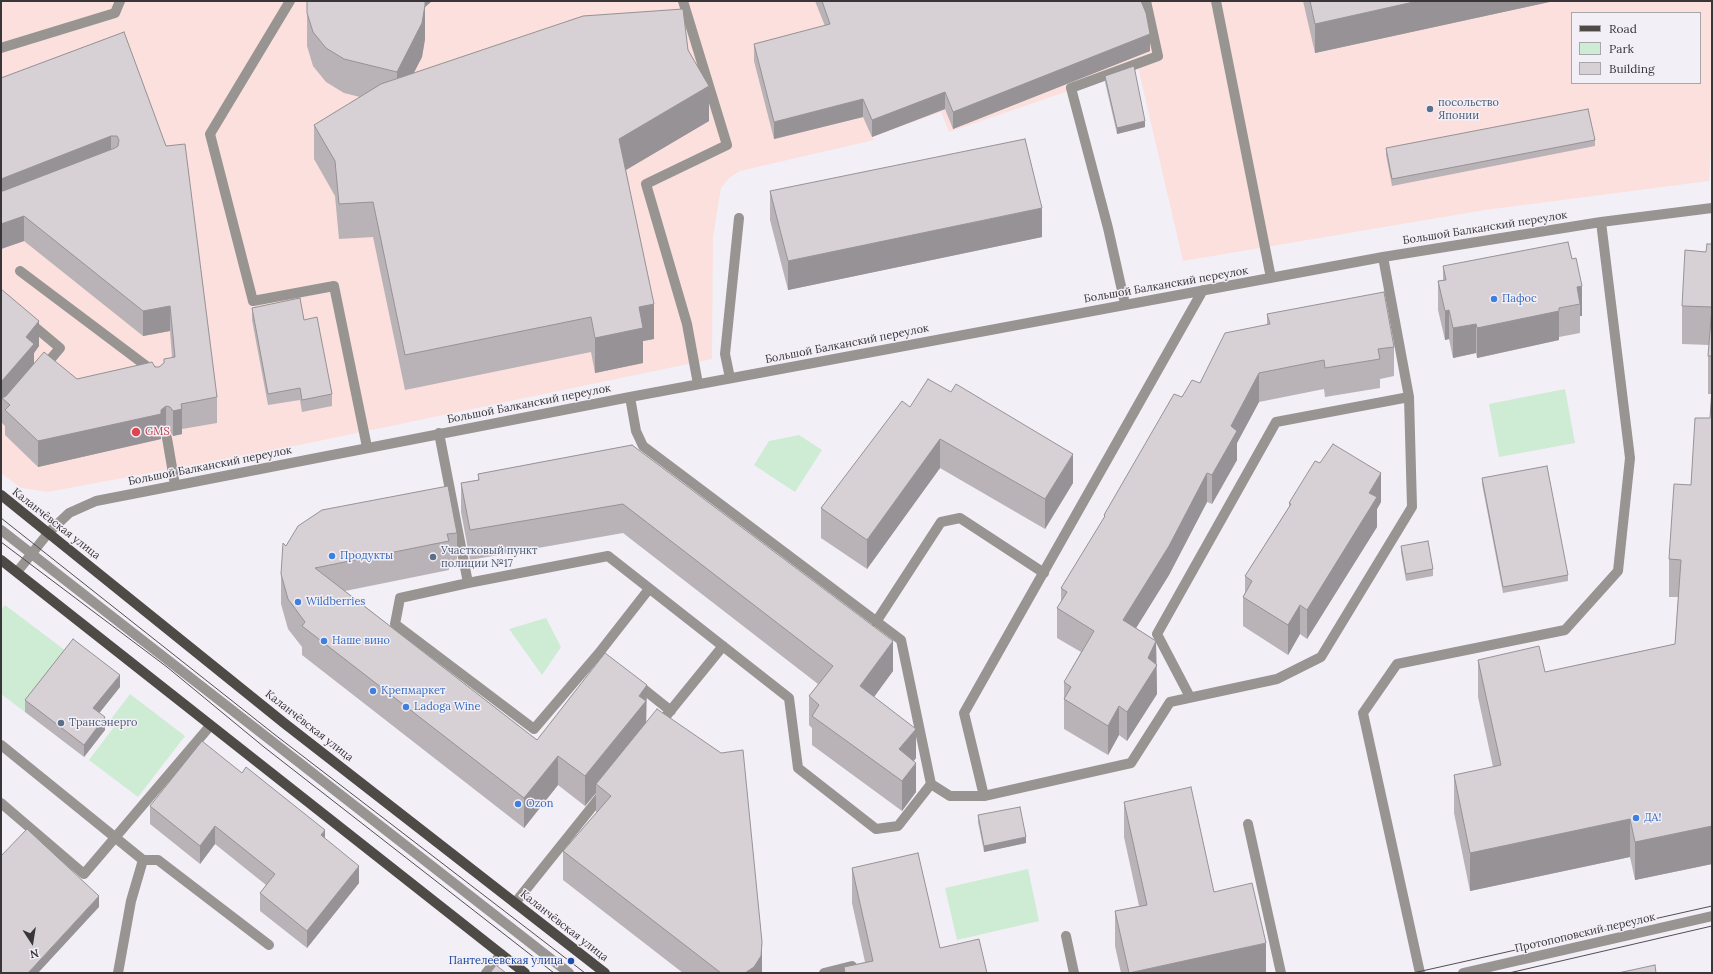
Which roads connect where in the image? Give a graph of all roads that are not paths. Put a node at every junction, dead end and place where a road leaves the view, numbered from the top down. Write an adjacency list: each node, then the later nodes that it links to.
1 (120, 1): 6 (street)
2 (290, 1): 24 (street)
3 (683, 1): 19 (street)
4 (1146, 1): 14 (street)
5 (1216, 1): 12 (street)
6 (1, 48)
7 (1712, 208): 9 (street, Большой Балканский переулок)
8 (739, 218): 17 (street)
9 (1601, 222): 10 (street, Большой Балканский переулок); 64 (street)
10 (1383, 257): 12 (street, Большой Балканский переулок); 21 (street)
11 (20, 271): 18 (street)
12 (1271, 278): 13 (street, Большой Балканский переулок)
13 (1203, 290): 14 (street, Большой Балканский переулок); 32 (street)
14 (1125, 304): 17 (street, Большой Балканский переулок)
15 (19, 313): 16 (street)
16 (36, 377)
17 (730, 378): 19 (street, Большой Балканский переулок)
18 (157, 379)
19 (698, 384): 20 (street, Большой Балканский переулок)
20 (630, 397): 22 (street, Большой Балканский переулок); 35 (street)
21 (1409, 397): 38 (street); 38 (street)
22 (439, 434): 24 (street, Большой Балканский переулок); 33 (street)
23 (167, 438): 25 (street)
24 (367, 447): 25 (street, Большой Балканский переулок)
25 (175, 485): 28 (street, Большой Балканский переулок)
26 (1, 495): 28 (main road, Каланчёвская улица)
27 (1, 530): 29 (street)
28 (49, 532): 29 (street, Большой Балканский переулок); 50 (main road, Каланчёвская улица)
29 (32, 554): 31 (street, Большой Балканский переулок); 59 (street)
30 (1, 560): 31 (main road)
31 (17, 572): 40 (main road)
32 (1044, 572): 35 (street); 45 (street)
33 (468, 583): 34 (street); 34 (street)
34 (649, 589): 36 (street)
35 (876, 622): 44 (street)
36 (723, 646): 39 (street); 44 (street)
37 (629, 677): 39 (street)
38 (1190, 698): 45 (street)
39 (671, 711): 41 (street)
40 (210, 726): 48 (street); 54 (main road)
41 (651, 735)
42 (1, 745): 48 (street)
43 (613, 782): 50 (street)
44 (930, 784): 45 (street)
45 (984, 796)
46 (1, 803): 48 (street)
47 (1248, 824): 63 (street)
48 (116, 837): 49 (street)
49 (143, 860): 53 (street); 56 (street)
50 (515, 903): 60 (main road, Каланчёвская улица)
51 (1712, 916): 65 (street, Протопоповский переулок)
52 (1066, 936): 62 (street)
53 (269, 945)
54 (501, 954): 57 (street); 58 (main road)
55 (852, 966): 61 (street)
56 (118, 973)
57 (486, 973)
58 (525, 973)
59 (569, 973)
60 (605, 973)
61 (824, 973)
62 (1074, 973)
63 (1281, 973)
64 (1420, 973)
65 (1463, 973)

